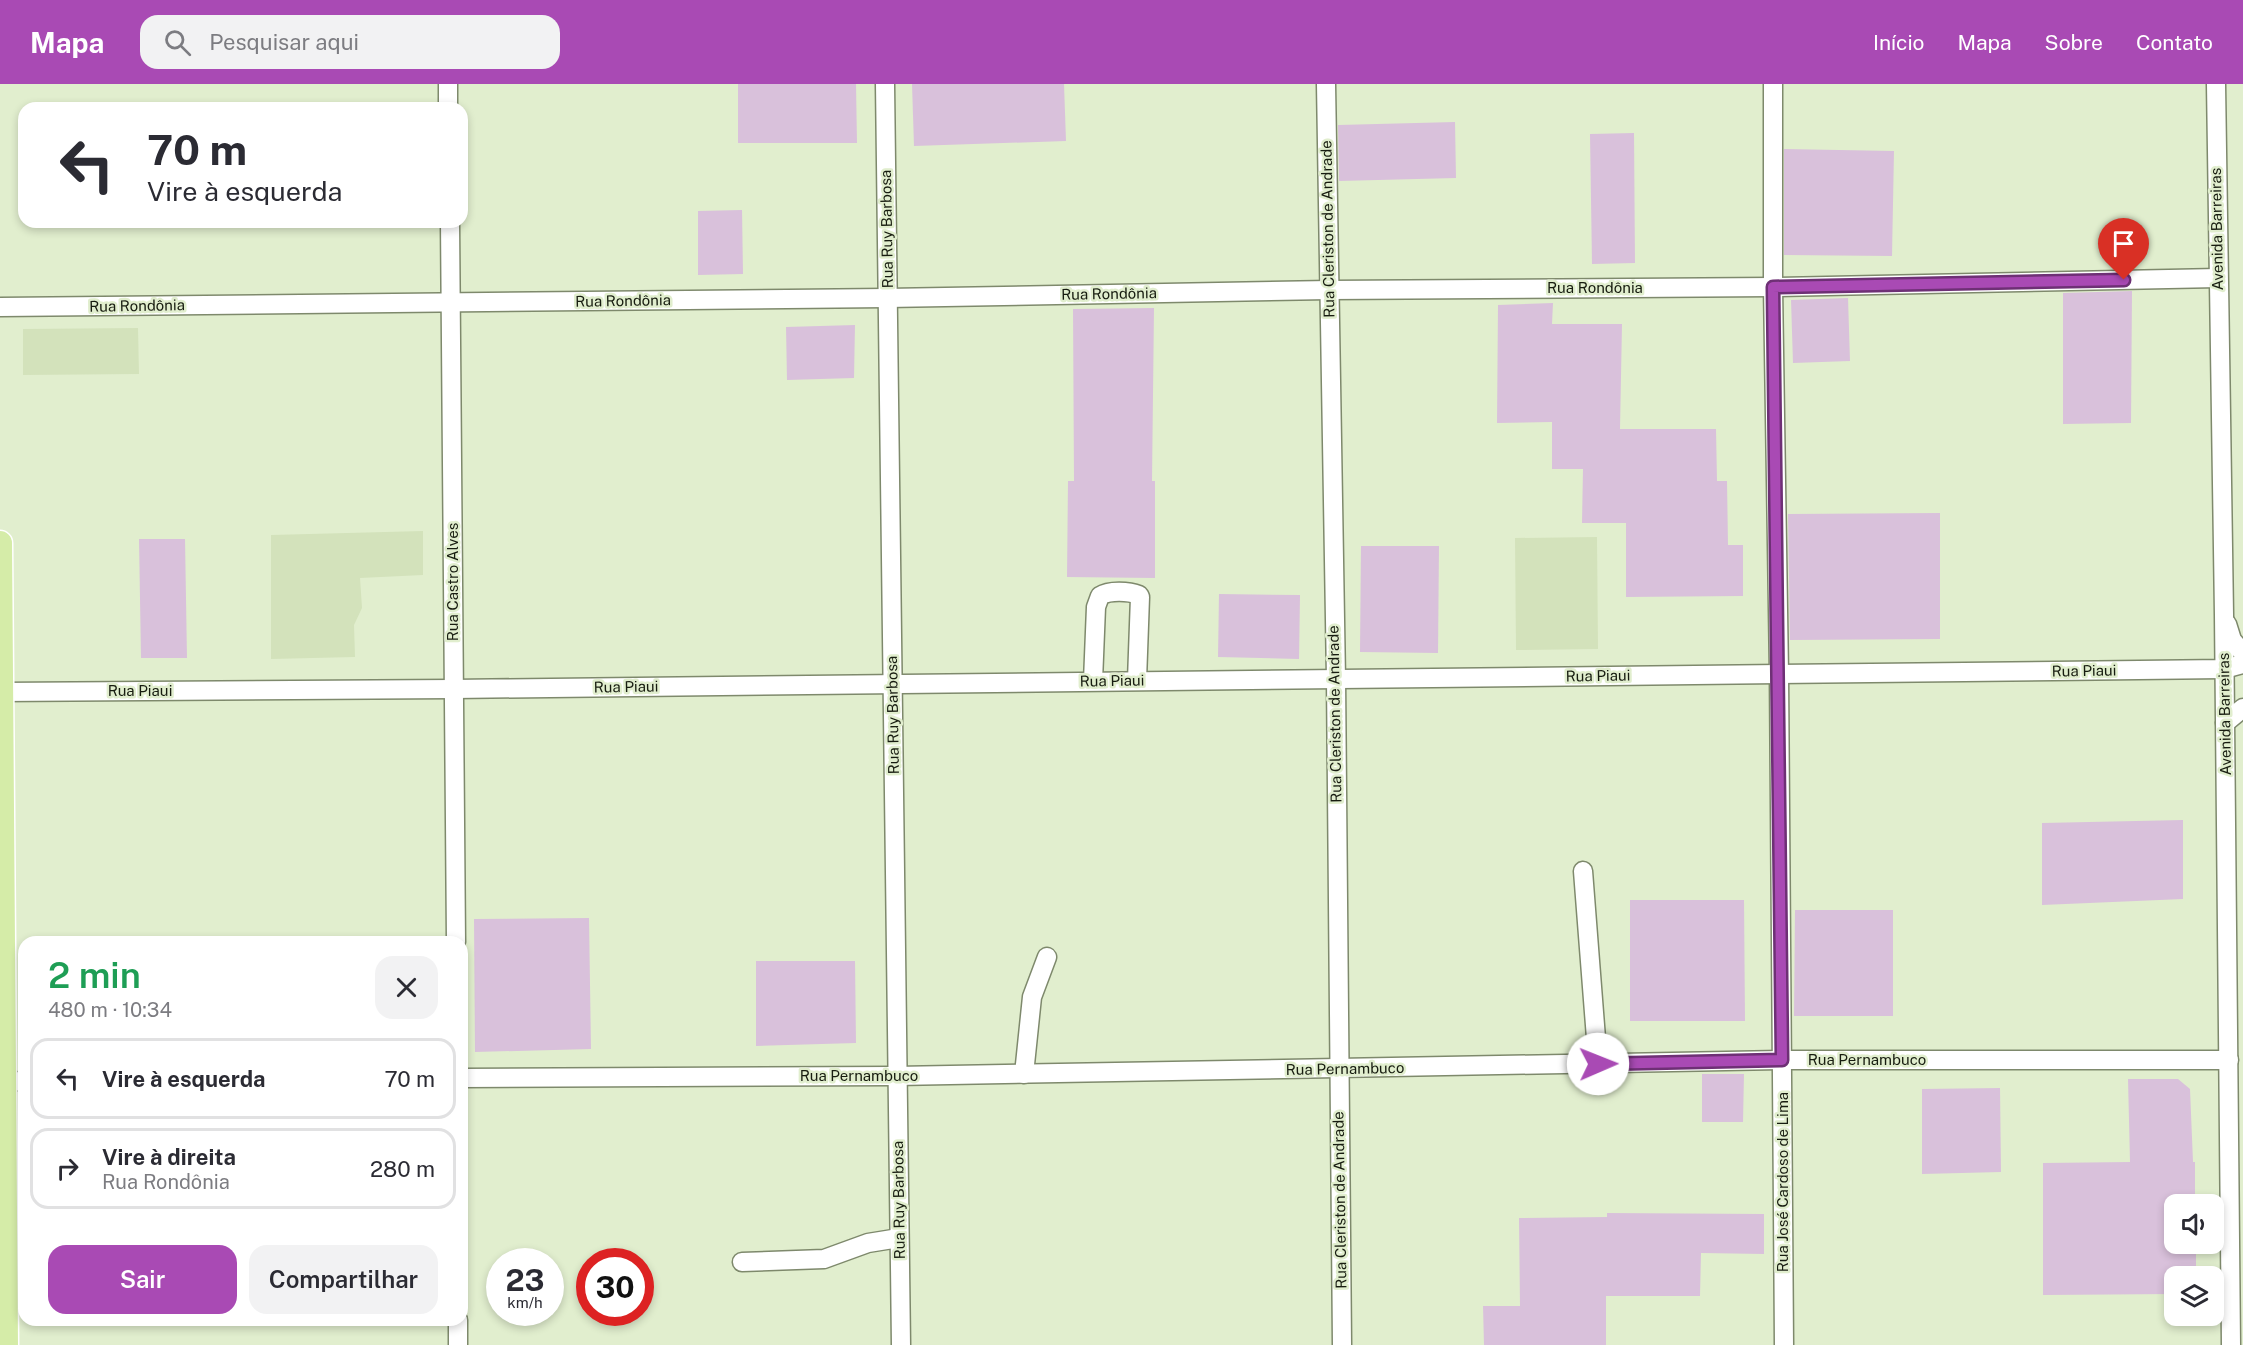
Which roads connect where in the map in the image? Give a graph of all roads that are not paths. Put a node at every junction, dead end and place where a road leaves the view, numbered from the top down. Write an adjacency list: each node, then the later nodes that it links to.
1 (448, 84): 6 (street)
2 (885, 84): 11 (street, Rua Ruy Barbosa)
3 (1326, 84): 10 (street, Rua Cleriston de Andrade)
4 (1773, 84): 9 (street, Rua José Cardoso de Lima)
5 (2216, 84): 8 (street, Avenida Barreiras)
6 (448, 102)
7 (450, 228): 12 (street, Rua Castro Alves)
8 (2218, 278): 9 (street, Rua Rondônia); 15 (street, Avenida Barreiras)
9 (1773, 287): 10 (street, Rua Rondônia); 19 (street, Rua José Cardoso de Lima)
10 (1329, 290): 11 (street, Rua Rondônia); 20 (street, Rua Cleriston de Andrade)
11 (887, 298): 12 (street, Rua Rondônia); 23 (street, Rua Ruy Barbosa)
12 (452, 303): 13 (street, Rua Rondônia); 24 (street, Rua Castro Alves)
13 (0, 307)
14 (0, 543): 25 (main road)
15 (2224, 615): 16 (street); 18 (street, Avenida Barreiras)
16 (2243, 653)
17 (2243, 664): 18 (street, Rua Piaui)
18 (2224, 669): 19 (street, Rua Piaui); 27 (street, Avenida Barreiras)
19 (1779, 674): 20 (street, Rua Piaui); 31 (street, Rua José Cardoso de Lima)
20 (1336, 679): 21 (street, Rua Piaui); 34 (street, Rua Cleriston de Andrade)
21 (1137, 680): 22 (street, Rua Piaui); 22 (street)
22 (1093, 681): 23 (street, Rua Piaui)
23 (892, 683): 24 (street, Rua Piaui); 36 (street, Rua Ruy Barbosa)
24 (454, 689): 25 (street, Rua Piaui); 29 (street, Rua Castro Alves)
25 (1, 692): 38 (main road)
26 (2243, 708): 27 (street)
27 (2225, 723): 32 (street, Avenida Barreiras)
28 (1583, 871): 33 (street)
29 (456, 936)
30 (1047, 957): 35 (street)
31 (1782, 1060): 32 (street, Rua Pernambuco); 33 (street, Rua Pernambuco); 47 (street, Rua José Cardoso de Lima)
32 (2229, 1060): 48 (street, Avenida Barreiras)
33 (1598, 1064): 34 (street, Rua Pernambuco)
34 (1338, 1070): 35 (street, Rua Pernambuco); 46 (street, Rua Cleriston de Andrade)
35 (1024, 1074): 36 (street, Rua Pernambuco)
36 (896, 1076): 37 (street, Rua Pernambuco); 40 (street, Rua Ruy Barbosa)
37 (468, 1078)
38 (9, 1082): 39 (main road)
39 (2, 1167): 43 (main road)
40 (899, 1238): 41 (street); 45 (street, Rua Ruy Barbosa)
41 (742, 1262)
42 (458, 1326): 44 (street)
43 (6, 1345)
44 (458, 1345)
45 (901, 1345)
46 (1342, 1345)
47 (1784, 1345)
48 (2230, 1345)

